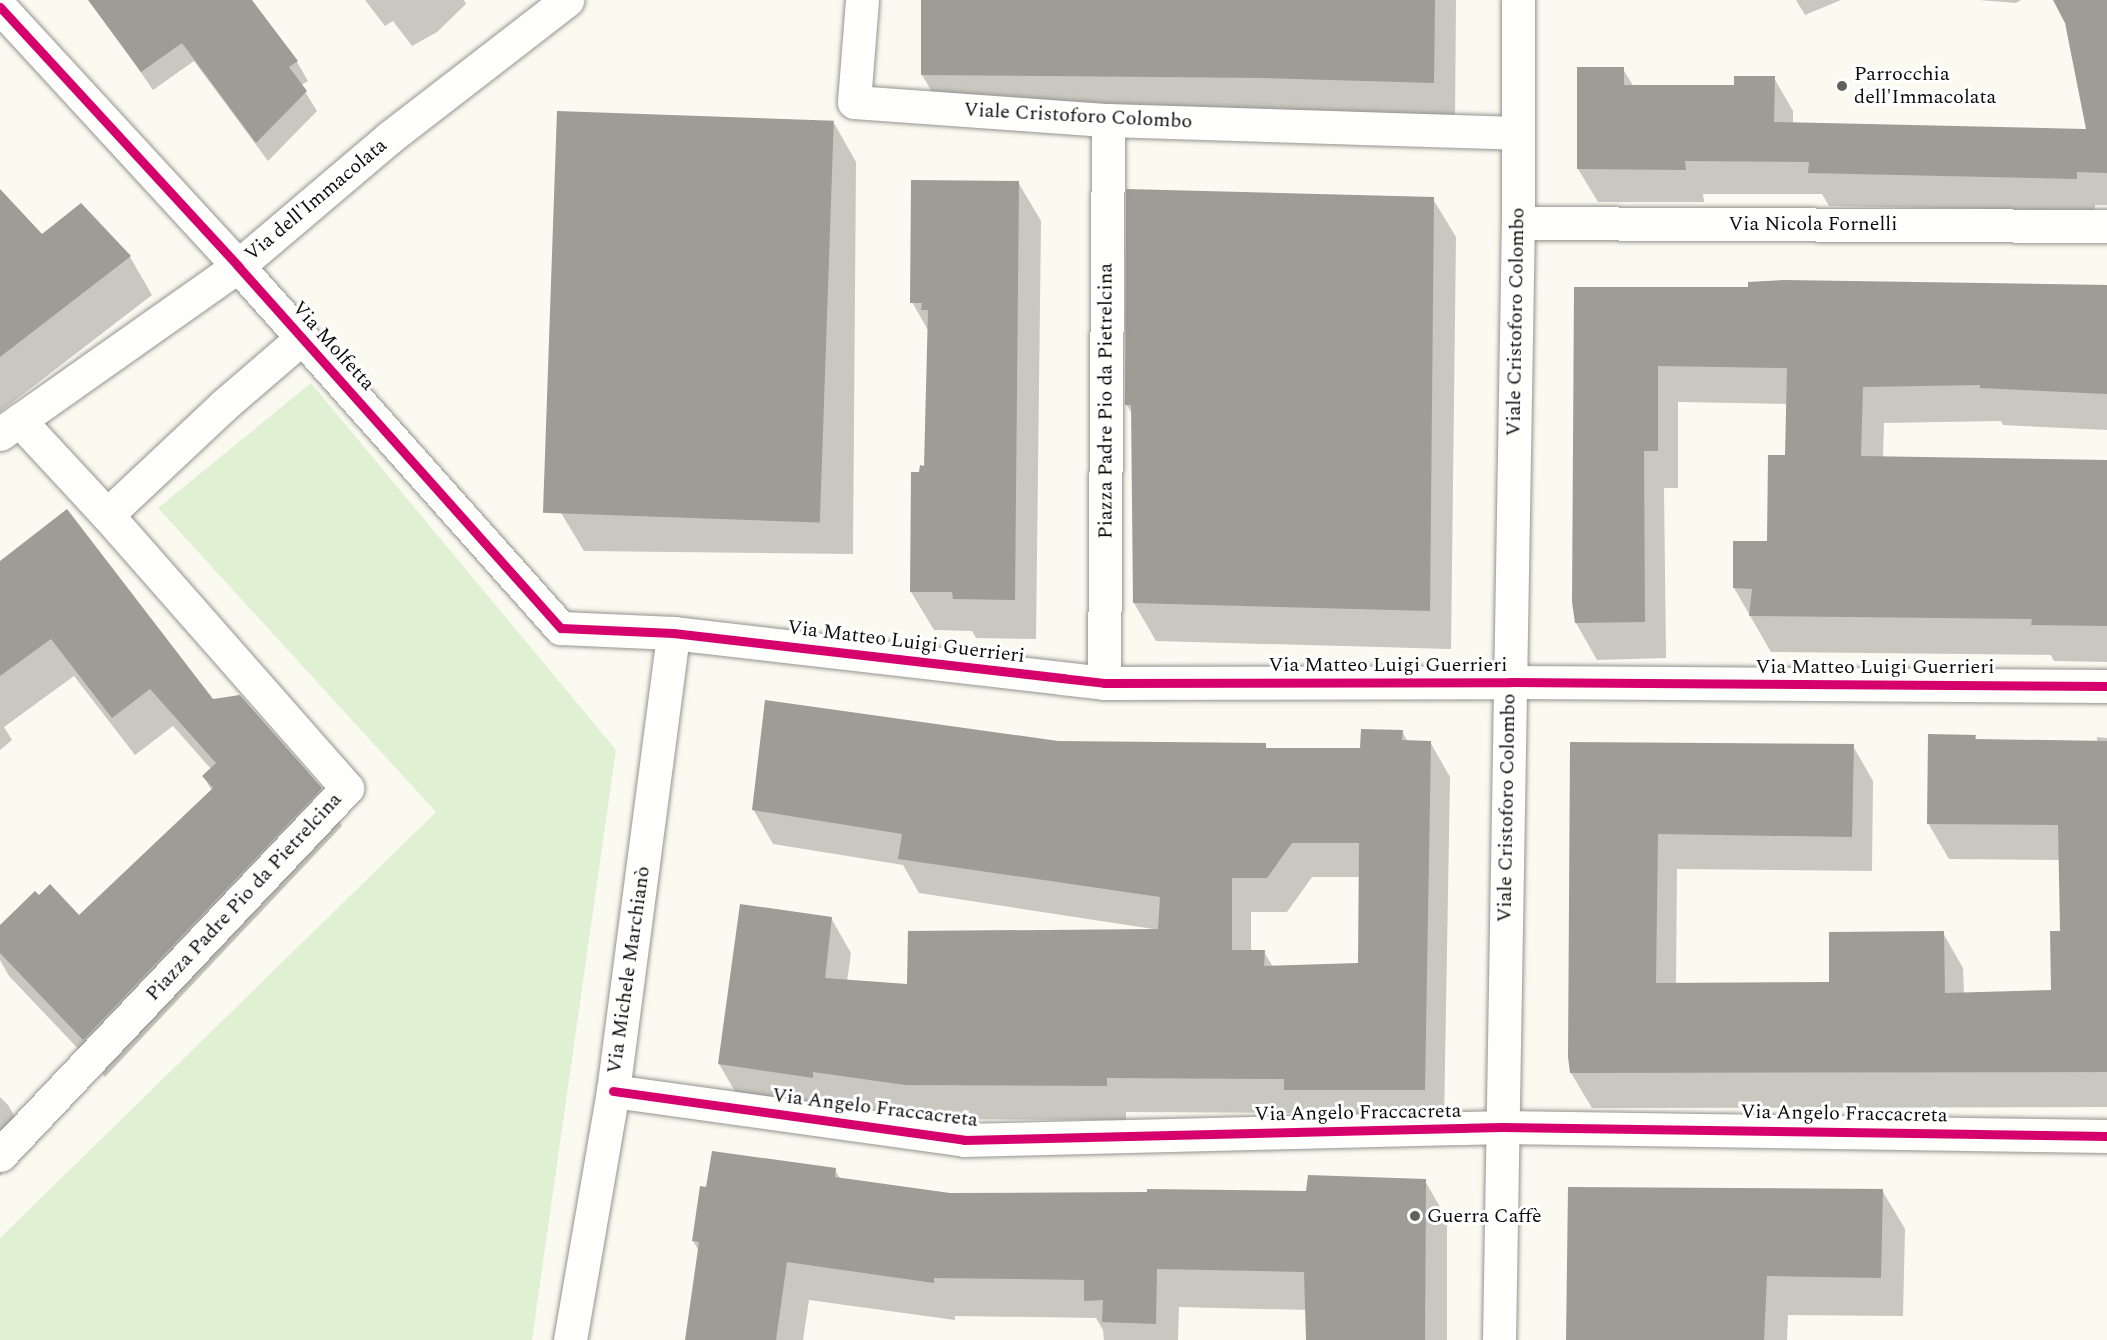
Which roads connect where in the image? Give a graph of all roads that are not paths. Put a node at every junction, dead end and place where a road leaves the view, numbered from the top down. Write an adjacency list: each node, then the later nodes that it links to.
1 (567, 0): 9 (street, Via dell'Immacolata)
2 (862, 0): 5 (street, Viale Cristoforo Colombo)
3 (1518, 0): 6 (street, Viale Cristoforo Colombo)
4 (0, 7): 9 (street, Via Molfetta)
5 (1108, 120): 6 (street, Viale Cristoforo Colombo); 15 (street, Piazza Padre Pio da Pietrelcina)
6 (1518, 133): 7 (street, Viale Cristoforo Colombo)
7 (1518, 223): 8 (street, Via Nicola Fornelli); 14 (street, Viale Cristoforo Colombo)
8 (2107, 226)
9 (238, 266): 10 (street, Via Molfetta); 11 (street, Via dell'Immacolata)
10 (302, 338): 12 (street); 13 (street, Via Molfetta)
11 (9, 427): 12 (street, Piazza Padre Pio da Pietrelcina)
12 (107, 515): 20 (street, Piazza Padre Pio da Pietrelcina)
13 (673, 633): 15 (street, Via Matteo Luigi Guerrieri); 17 (street, Via Michele Marchianò)
14 (1510, 682): 15 (street, Via Matteo Luigi Guerrieri); 16 (street, Via Matteo Luigi Guerrieri); 18 (street, Viale Cristoforo Colombo)
15 (1104, 683)
16 (2107, 686)
17 (613, 1091): 18 (street, Via Angelo Fraccacreta); 21 (street, Via Michele Marchianò)
18 (1502, 1127): 19 (street, Via Angelo Fraccacreta); 22 (street, Viale Cristoforo Colombo)
19 (2107, 1136)
20 (0, 1155)
21 (570, 1340)
22 (1499, 1340)

